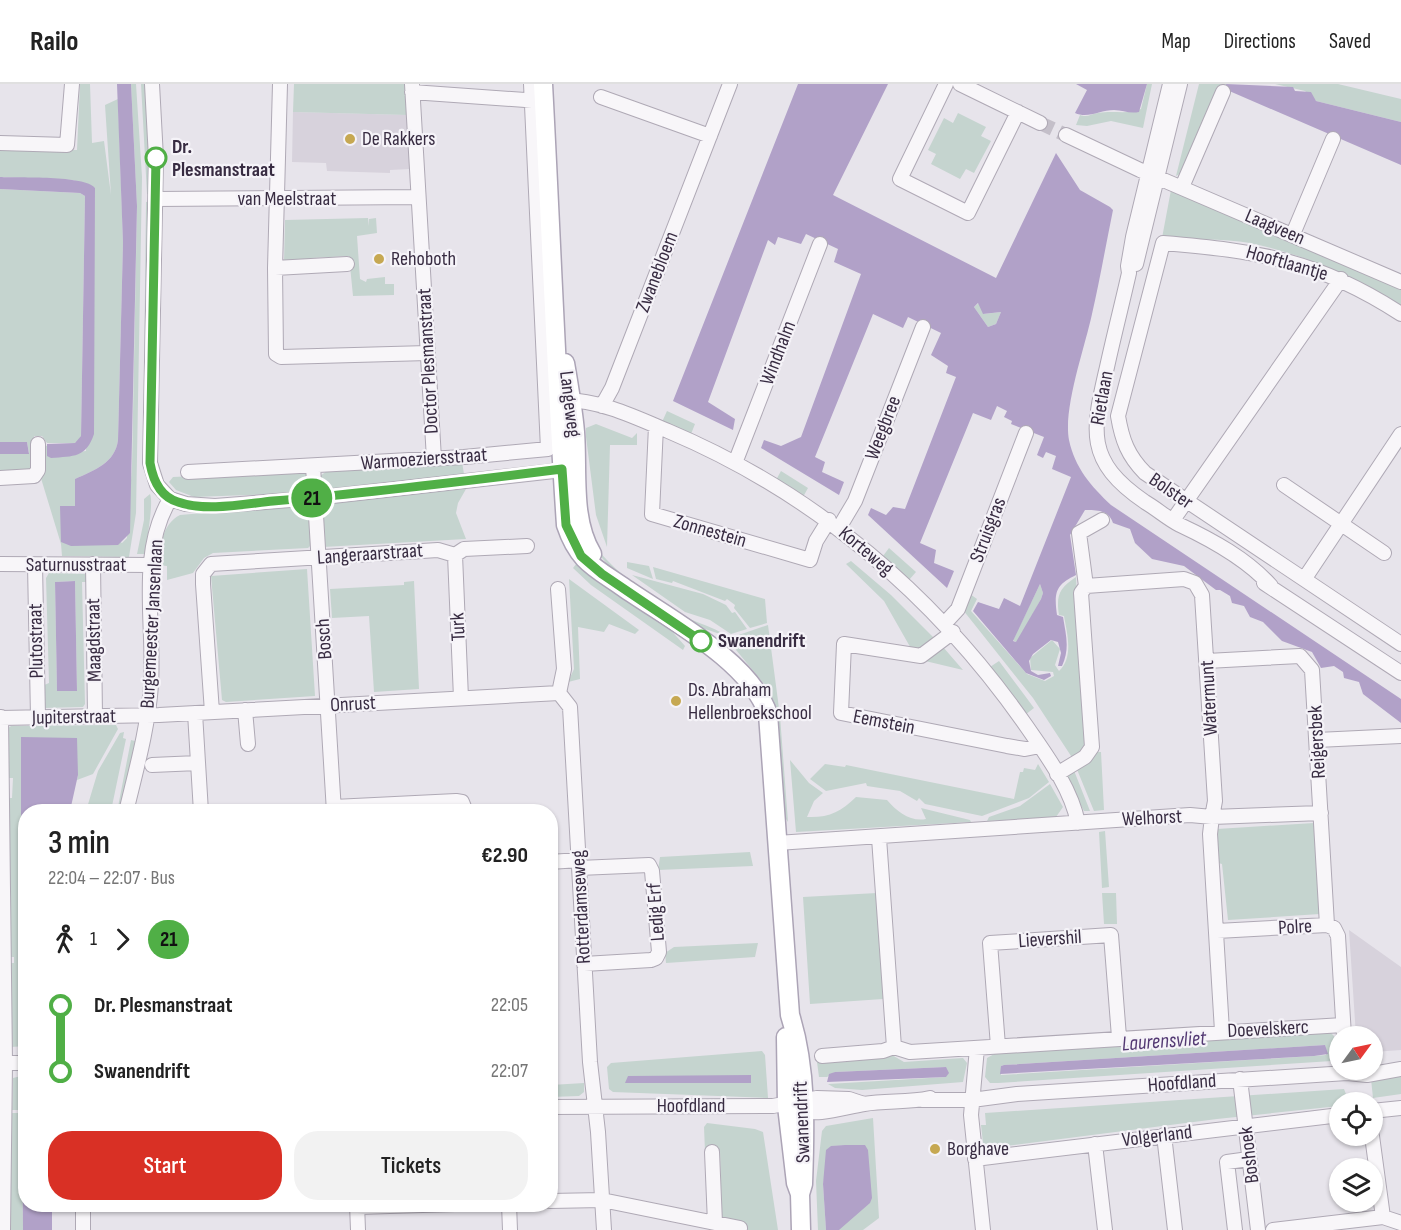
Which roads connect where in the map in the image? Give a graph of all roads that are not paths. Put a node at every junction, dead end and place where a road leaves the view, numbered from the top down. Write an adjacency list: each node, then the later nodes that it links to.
1 (72, 84): 19 (street)
2 (152, 84): 23 (street)
3 (280, 84): 24 (street)
4 (531, 84): 12 (street, Langeweg)
5 (730, 84): 17 (street, Zwanebloem)
6 (946, 84): 14 (street)
7 (960, 84): 14 (street)
8 (1170, 84): 20 (street, Rietlaan)
9 (1180, 84): 20 (street, Rietlaan)
10 (412, 88): 12 (street); 22 (street, Doctor Plesmanstraat)
11 (1223, 92): 21 (street)
12 (539, 96): 35 (main road, Langeweg); 41 (street, Langeweg)
13 (601, 97): 17 (street)
14 (1018, 112): 15 (street)
15 (1040, 123)
16 (1066, 135): 20 (street, Laagveen)
17 (710, 136): 36 (street, Zwanebloem)
18 (1333, 139): 25 (street)
19 (0, 143)
20 (1153, 176): 21 (street, Laagveen); 53 (street, Rietlaan)
21 (1182, 187): 25 (street, Laagveen)
22 (418, 197): 24 (street, van Meelstraat); 34 (street, Doctor Plesmanstraat)
23 (156, 199): 24 (street, van Meelstraat); 50 (street)
24 (278, 200): 29 (street)
25 (1293, 234): 31 (street, Laagveen)
26 (1163, 243): 30 (street, Hooftlaantje); 51 (street, Bolster)
27 (820, 244): 43 (street, Windhalm)
28 (347, 264): 29 (street)
29 (275, 268): 34 (street)
30 (1341, 279): 32 (street, Hooftlaantje); 51 (street)
31 (1401, 282)
32 (1401, 314)
33 (923, 327): 54 (street, Weegbree)
34 (428, 353): 42 (street, Doctor Plesmanstraat)
35 (565, 400): 36 (street, Korteweg); 45 (main road, Langeweg)
36 (602, 406): 37 (street, Korteweg)
37 (656, 426): 43 (street, Korteweg); 54 (street, Zonnestein)
38 (1026, 433): 68 (street, Struisgras)
39 (1401, 434): 55 (street)
40 (38, 444): 47 (street)
41 (549, 446): 42 (street, Warmoeziersstraat)
42 (434, 459): 44 (street, Warmoeziersstraat)
43 (735, 463): 54 (street, Korteweg)
44 (313, 466): 46 (street, Warmoeziersstraat); 49 (street, Bosch)
45 (569, 469): 49 (street, Warmoeziersstraat); 65 (main road, Langeweg)
46 (188, 472)
47 (0, 478)
48 (1284, 484): 55 (street)
49 (315, 498): 50 (street, Warmoeziersstraat); 59 (street, Bosch)
50 (170, 499): 63 (street, Burgemeester Jansenlaan)
51 (1187, 501): 53 (street); 64 (street, Bolster)
52 (1102, 520): 66 (street)
53 (1176, 522): 72 (street, Rietlaan)
54 (834, 524): 68 (street, Korteweg)
55 (1341, 524): 57 (street); 64 (street)
56 (527, 546): 58 (street, Langeraarstraat)
57 (1384, 553)
58 (455, 555): 59 (street, Langeraarstraat); 74 (street, Turk)
59 (318, 557): 75 (street, Bosch); 77 (street, Langeraarstraat)
60 (0, 564): 62 (street, Saturnusstraat)
61 (93, 564): 62 (street, Saturnusstraat); 63 (street, Saturnusstraat); 80 (street, Maagdstraat)
62 (35, 565): 82 (street, Plutostraat)
63 (151, 565): 79 (street, Burgemeester Jansenlaan)
64 (1305, 578): 69 (street, Bolster)
65 (620, 584): 99 (main road, Swanendrift)
66 (1086, 586): 71 (street, Watermunt); 89 (street)
67 (558, 589): 73 (street)
68 (949, 628): 86 (street, Korteweg); 86 (street, Eemstein)
69 (1401, 644)
70 (1401, 650): 72 (street)
71 (1207, 661): 84 (street, Reigersbek); 96 (street, Watermunt)
72 (1395, 670)
73 (559, 693): 74 (street, Onrust); 101 (street, Rotterdamseweg)
74 (461, 698): 75 (street, Onrust)
75 (328, 705): 76 (street, Onrust); 92 (street, Bosch)
76 (245, 710): 77 (street, Onrust); 85 (street)
77 (212, 712): 78 (street, Onrust)
78 (195, 713): 79 (street, Onrust); 87 (street)
79 (147, 715): 80 (street, Jupiterstraat); 90 (street, Burgemeester Jansenlaan)
80 (95, 716): 82 (street, Jupiterstraat)
81 (0, 717): 82 (street, Jupiterstraat); 113 (street)
82 (38, 717)
83 (1401, 736): 84 (street)
84 (1317, 740): 95 (street, Reigersbek)
85 (248, 744)
86 (1040, 746): 89 (street, Korteweg)
87 (198, 763): 88 (street); 91 (street)
88 (152, 765)
89 (1057, 774): 97 (street, Korteweg)
90 (128, 804)
91 (201, 804)
92 (334, 804)
93 (410, 804): 94 (street)
94 (463, 804)
95 (1321, 813): 96 (street); 102 (street, Reigersbek)
96 (1212, 817): 97 (street, Welhorst); 103 (street, Welhorst)
97 (1078, 822): 98 (street, Welhorst)
98 (879, 838): 99 (street, Welhorst); 110 (street)
99 (777, 843): 122 (main road, Swanendrift)
100 (558, 863): 101 (street)
101 (579, 864): 104 (street, Rotterdamseweg); 104 (street, Ledig Erf)
102 (1328, 925): 103 (street, Polre); 105 (street, Polre)
103 (1217, 931): 106 (street, Welhorst)
104 (584, 964): 121 (street, Rotterdamseweg)
105 (1344, 1026)
106 (1222, 1031): 107 (street, Doevelskerc); 108 (street, Doevelskerc)
107 (1329, 1031)
108 (1119, 1037): 109 (street, Doevelskerc); 109 (street, Lievershil)
109 (998, 1046): 111 (street, Doevelskerc)
110 (894, 1047): 111 (street, Doevelskerc); 112 (street, Doevelskerc)
111 (977, 1048): 119 (street)
112 (822, 1056)
113 (3, 1063): 120 (street)
114 (1383, 1065): 115 (street, Hoofdland)
115 (1401, 1069): 117 (street, Hoofdland)
116 (1329, 1072): 118 (street, Hoofdland)
117 (1383, 1072)
118 (1240, 1079): 119 (street, Hoofdland); 127 (street, Boshoek)
119 (972, 1096): 122 (street, Hoofdland); 132 (street)
120 (2, 1100): 134 (street)
121 (594, 1106): 122 (street, Hoofdland); 123 (street); 135 (street, Rotterdamseweg)
122 (798, 1106): 150 (main road, Swanendrift)
123 (558, 1107)
124 (1401, 1108): 125 (street)
125 (1383, 1110)
126 (1329, 1116): 127 (street, Volgerland)
127 (1245, 1125): 128 (street, Volgerland); 133 (street, Boshoek)
128 (1164, 1135): 129 (street, Volgerland); 153 (street)
129 (1095, 1144): 132 (street, Volgerland); 152 (street)
130 (1373, 1146): 140 (street)
131 (712, 1152): 141 (street)
132 (975, 1159): 151 (street)
133 (1249, 1159): 154 (street); 155 (street, Boshoek)
134 (2, 1198): 145 (street)
135 (602, 1200): 136 (street); 141 (street); 149 (street, Rotterdamseweg)
136 (558, 1202)
137 (83, 1212): 146 (street)
138 (357, 1212): 147 (street)
139 (509, 1212): 148 (street)
140 (1379, 1222): 142 (street); 144 (street)
141 (715, 1223): 143 (street)
142 (1401, 1223)
143 (740, 1228)
144 (1290, 1229): 156 (street)
145 (3, 1230)
146 (82, 1230)
147 (358, 1230)
148 (510, 1230)
149 (604, 1230)
150 (801, 1230)
151 (983, 1230)
152 (1105, 1230)
153 (1175, 1230)
154 (1235, 1230)
155 (1258, 1230)
156 (1273, 1230)

